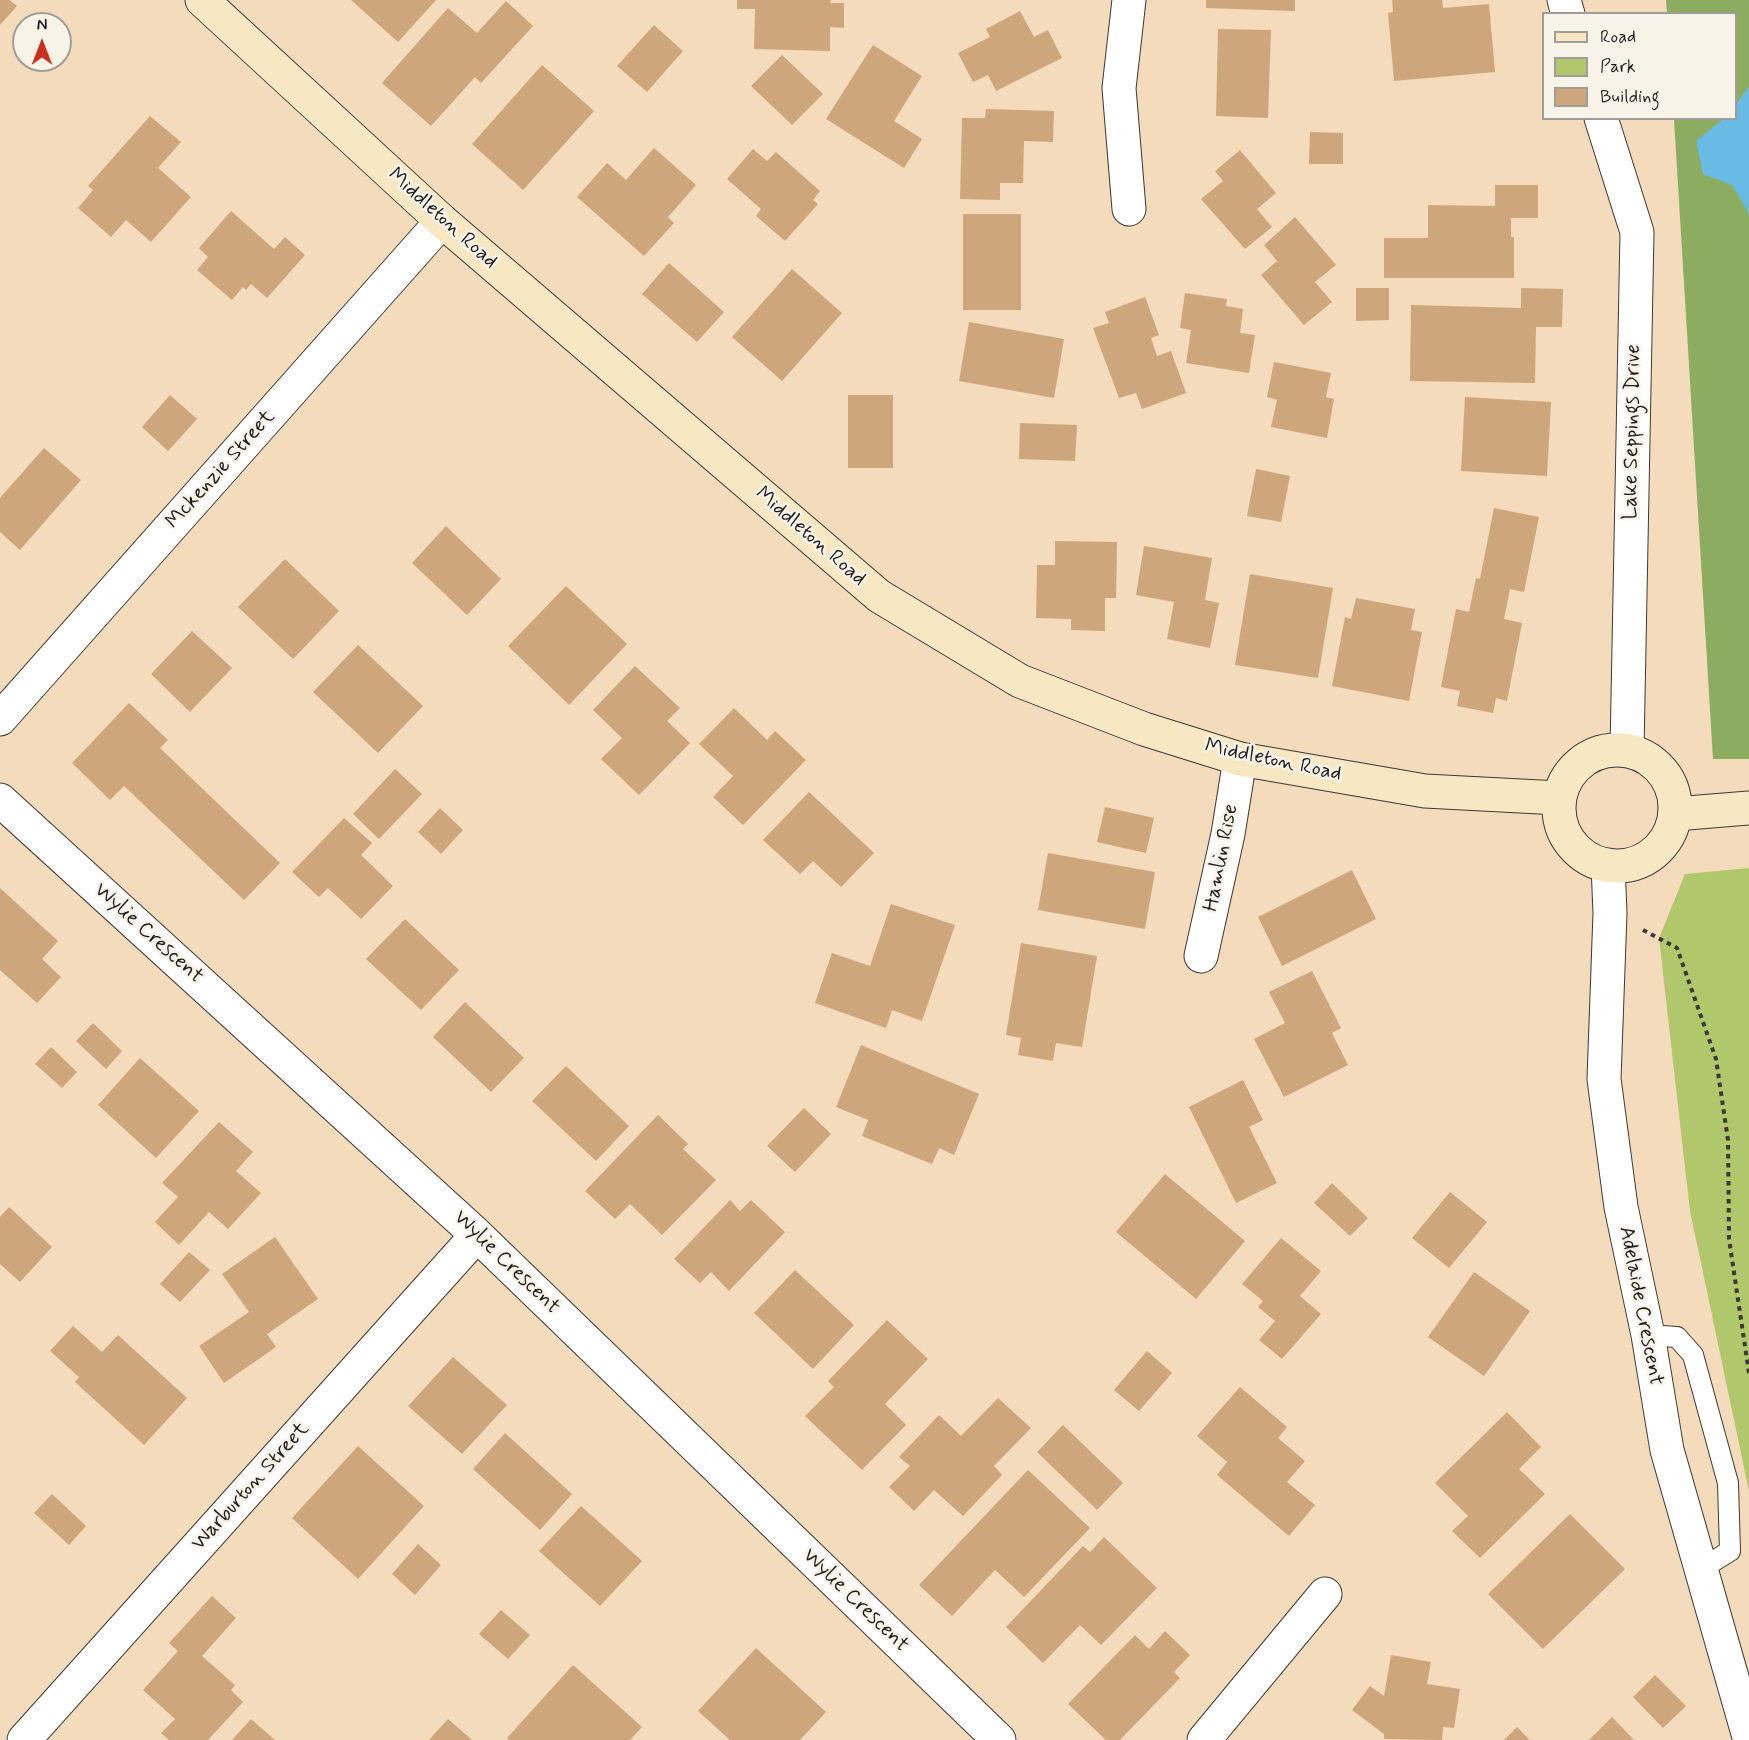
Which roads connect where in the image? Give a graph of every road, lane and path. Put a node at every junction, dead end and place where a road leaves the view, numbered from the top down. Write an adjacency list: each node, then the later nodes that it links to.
1 (202, 0): 5 (main road, Middleton Road)
2 (1129, 0): 4 (street)
3 (1602, 120): 7 (street, Lake Seppings Drive)
4 (1129, 209)
5 (442, 221): 6 (street, Mckenzie Street); 8 (main road, Middleton Road)
6 (0, 719)
7 (1627, 750): 9 (main road); 12 (main road)
8 (1240, 759): 9 (main road, Middleton Road); 15 (street, Hamlin Rise)
9 (1559, 798): 13 (main road)
10 (0, 800): 16 (street, Wylie Crescent)
11 (1749, 808): 12 (main road)
12 (1675, 814): 13 (main road)
13 (1608, 865): 14 (street, Adelaide Crescent)
14 (1610, 913): 17 (street, Adelaide Crescent); 18 (path)
15 (1201, 956)
16 (477, 1235): 22 (street, Warburton Street); 23 (street, Wylie Crescent)
17 (1648, 1335): 19 (street, Adelaide Crescent); 19 (lane)
18 (1749, 1373)
19 (1701, 1569): 21 (street, Adelaide Crescent)
20 (1325, 1594): 24 (street)
21 (1749, 1737)
22 (24, 1740)
23 (999, 1740)
24 (1204, 1740)

